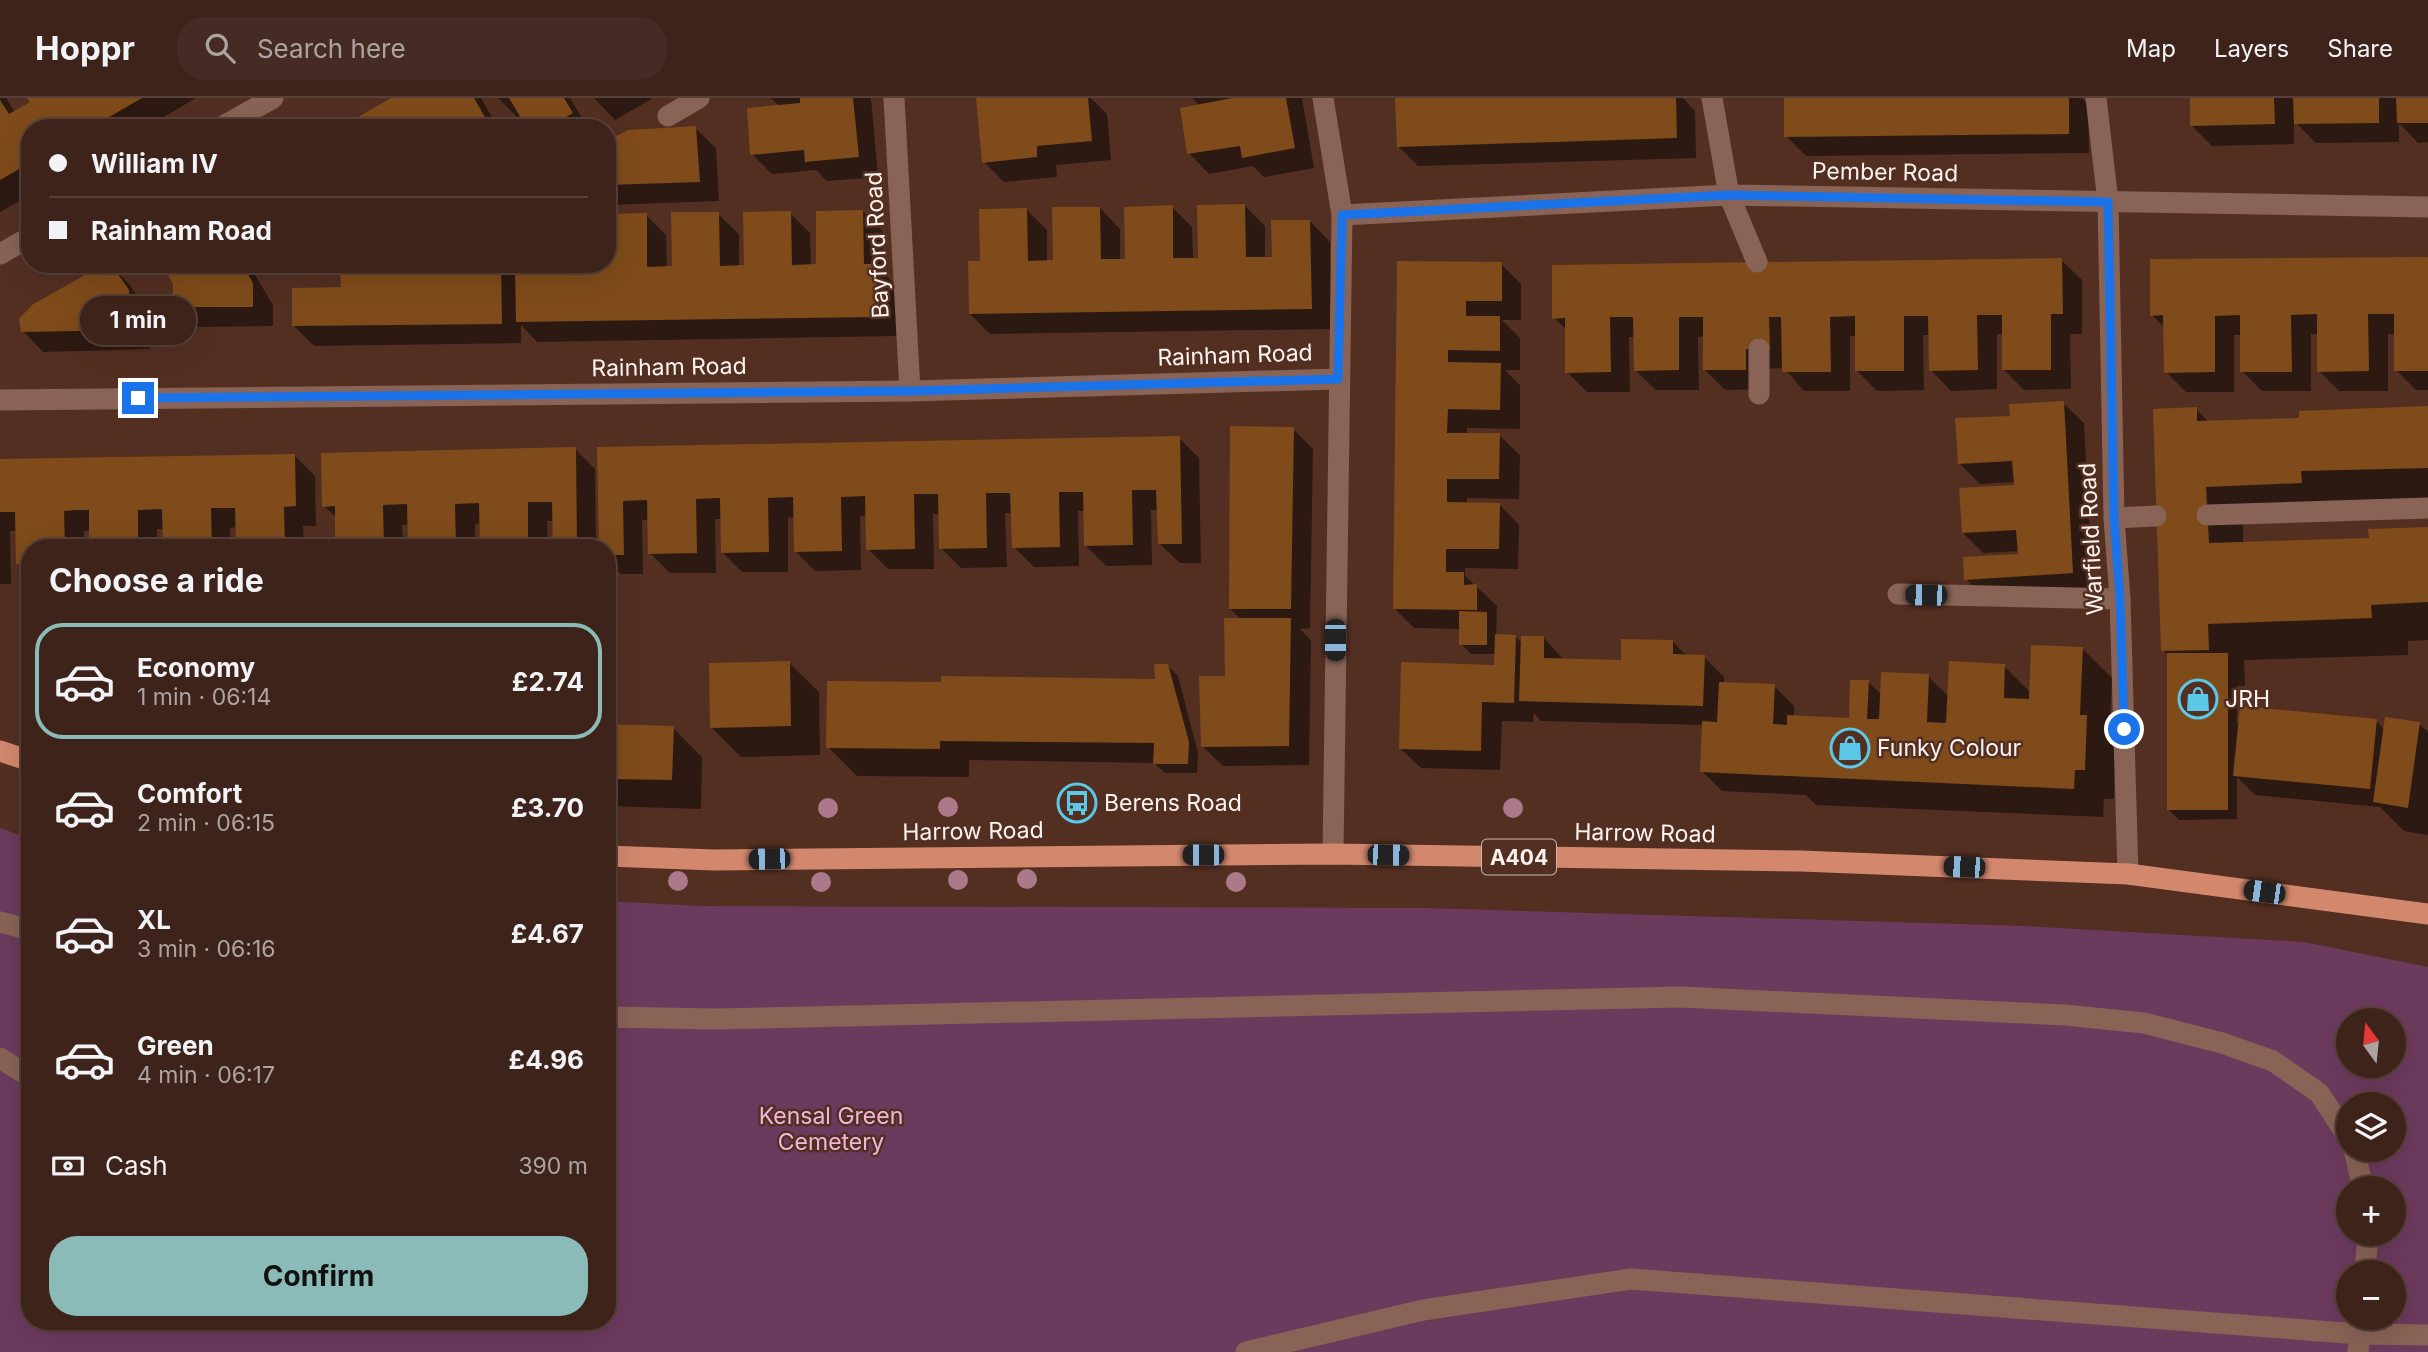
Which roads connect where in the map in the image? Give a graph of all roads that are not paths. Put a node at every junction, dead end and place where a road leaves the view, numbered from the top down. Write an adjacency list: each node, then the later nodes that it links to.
1 (272, 98): 8 (street)
2 (699, 98): 7 (street)
3 (894, 98): 18 (street, Bayford Road)
4 (1323, 98): 12 (street)
5 (1712, 98): 9 (street)
6 (2096, 98): 10 (street, Warfield Road)
7 (667, 116)
8 (236, 119)
9 (1729, 195): 10 (street, Pember Road); 12 (street, Pember Road); 15 (street)
10 (2108, 202): 11 (street, Pember Road); 24 (street, Warfield Road)
11 (2428, 207)
12 (1342, 215): 17 (street)
13 (21, 242): 14 (street)
14 (0, 254)
15 (1757, 262)
16 (1759, 349): 19 (street)
17 (1338, 379): 18 (street, Rainham Road); 29 (street)
18 (910, 391): 20 (street, Rainham Road)
19 (1759, 394)
20 (0, 400)
21 (2428, 508): 22 (street)
22 (2207, 515)
23 (2156, 516): 24 (street)
24 (2114, 518): 26 (street, Warfield Road)
25 (1898, 594): 26 (street)
26 (2120, 598): 31 (street, Warfield Road)
27 (0, 751): 28 (main road)
28 (21, 758)
29 (1332, 854): 30 (main road, Harrow Road / A404); 31 (main road, Harrow Road / A404)
30 (616, 856)
31 (2128, 874): 32 (main road, Harrow Road / A404)
32 (2428, 914)
33 (0, 922): 34 (street)
34 (21, 928)
35 (616, 1017): 38 (street)
36 (0, 1058): 37 (street)
37 (21, 1071)
38 (2336, 1119)
39 (2360, 1335): 40 (street); 41 (street)
40 (2428, 1335)
41 (1246, 1352)

